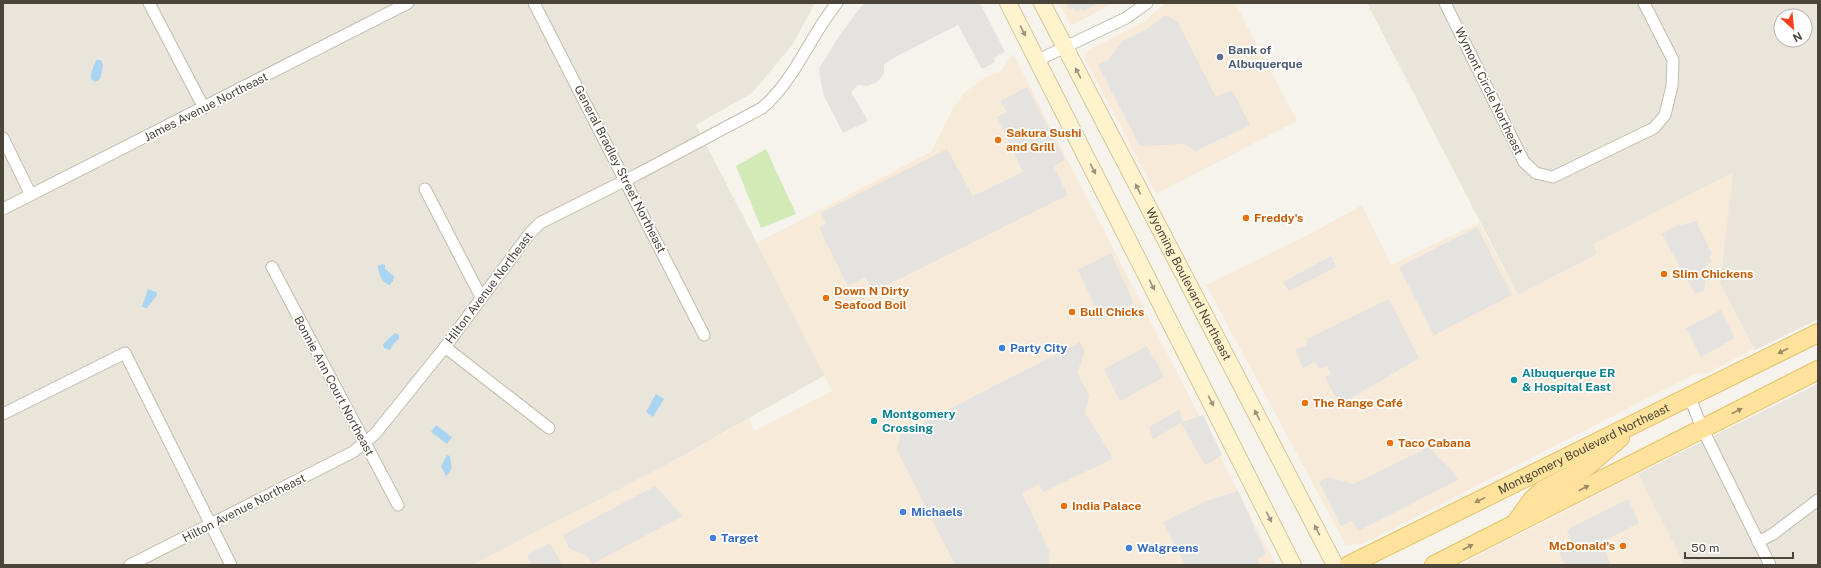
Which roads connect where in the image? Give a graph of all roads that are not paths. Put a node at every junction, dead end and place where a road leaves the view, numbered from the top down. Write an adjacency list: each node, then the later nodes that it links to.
1 (150, 3): 12 (street)
2 (408, 3): 12 (street, James Avenue Northeast)
3 (534, 3): 14 (street, General Bradley Street Northeast)
4 (837, 3): 14 (street, Hilton Avenue Northeast)
5 (1008, 3): 11 (main road, one-way to 11)
6 (1042, 3): 10 (main road, Wyoming Boulevard Northeast)
7 (1147, 3): 10 (street)
8 (1445, 3): 9 (street, Wymont Circle Northeast)
9 (1644, 3)
10 (1064, 46): 11 (street); 38 (main road, Wyoming Boulevard Northeast, one-way to 10)
11 (1038, 60): 37 (main road, one-way to 37)
12 (204, 108): 16 (street, James Avenue Northeast)
13 (3, 138): 16 (street)
14 (626, 180): 19 (street, Hilton Avenue Northeast); 21 (street, General Bradley Street Northeast)
15 (425, 189): 19 (street)
16 (31, 195): 17 (street, James Avenue Northeast)
17 (3, 209)
18 (272, 267): 29 (street, Bonnie Ann Court Northeast)
19 (481, 297): 22 (street, Hilton Avenue Northeast)
20 (1818, 333): 24 (main road, Montgomery Boulevard Northeast, one-way to 24)
21 (704, 335)
22 (445, 346): 27 (street); 29 (street, Hilton Avenue Northeast)
23 (1818, 370): 28 (main road, one-way to 23)
24 (1690, 398): 26 (main road, Montgomery Boulevard Northeast); 28 (street)
25 (3, 414): 33 (street)
26 (1641, 421): 32 (main road); 39 (main road, Montgomery Boulevard Northeast, one-way to 39)
27 (549, 428)
28 (1702, 428): 32 (main road, one-way to 28); 34 (street)
29 (365, 444): 31 (street, Bonnie Ann Court Northeast); 33 (street, Hilton Avenue Northeast)
30 (1818, 500): 34 (street)
31 (398, 505)
32 (1516, 523): 40 (main road, one-way to 32)
33 (212, 525): 35 (street, Hilton Avenue Northeast); 36 (street)
34 (1758, 542): 41 (street)
35 (130, 565)
36 (231, 565)
37 (1294, 565)
38 (1335, 565)
39 (1349, 565)
40 (1434, 565)
41 (1770, 565)

